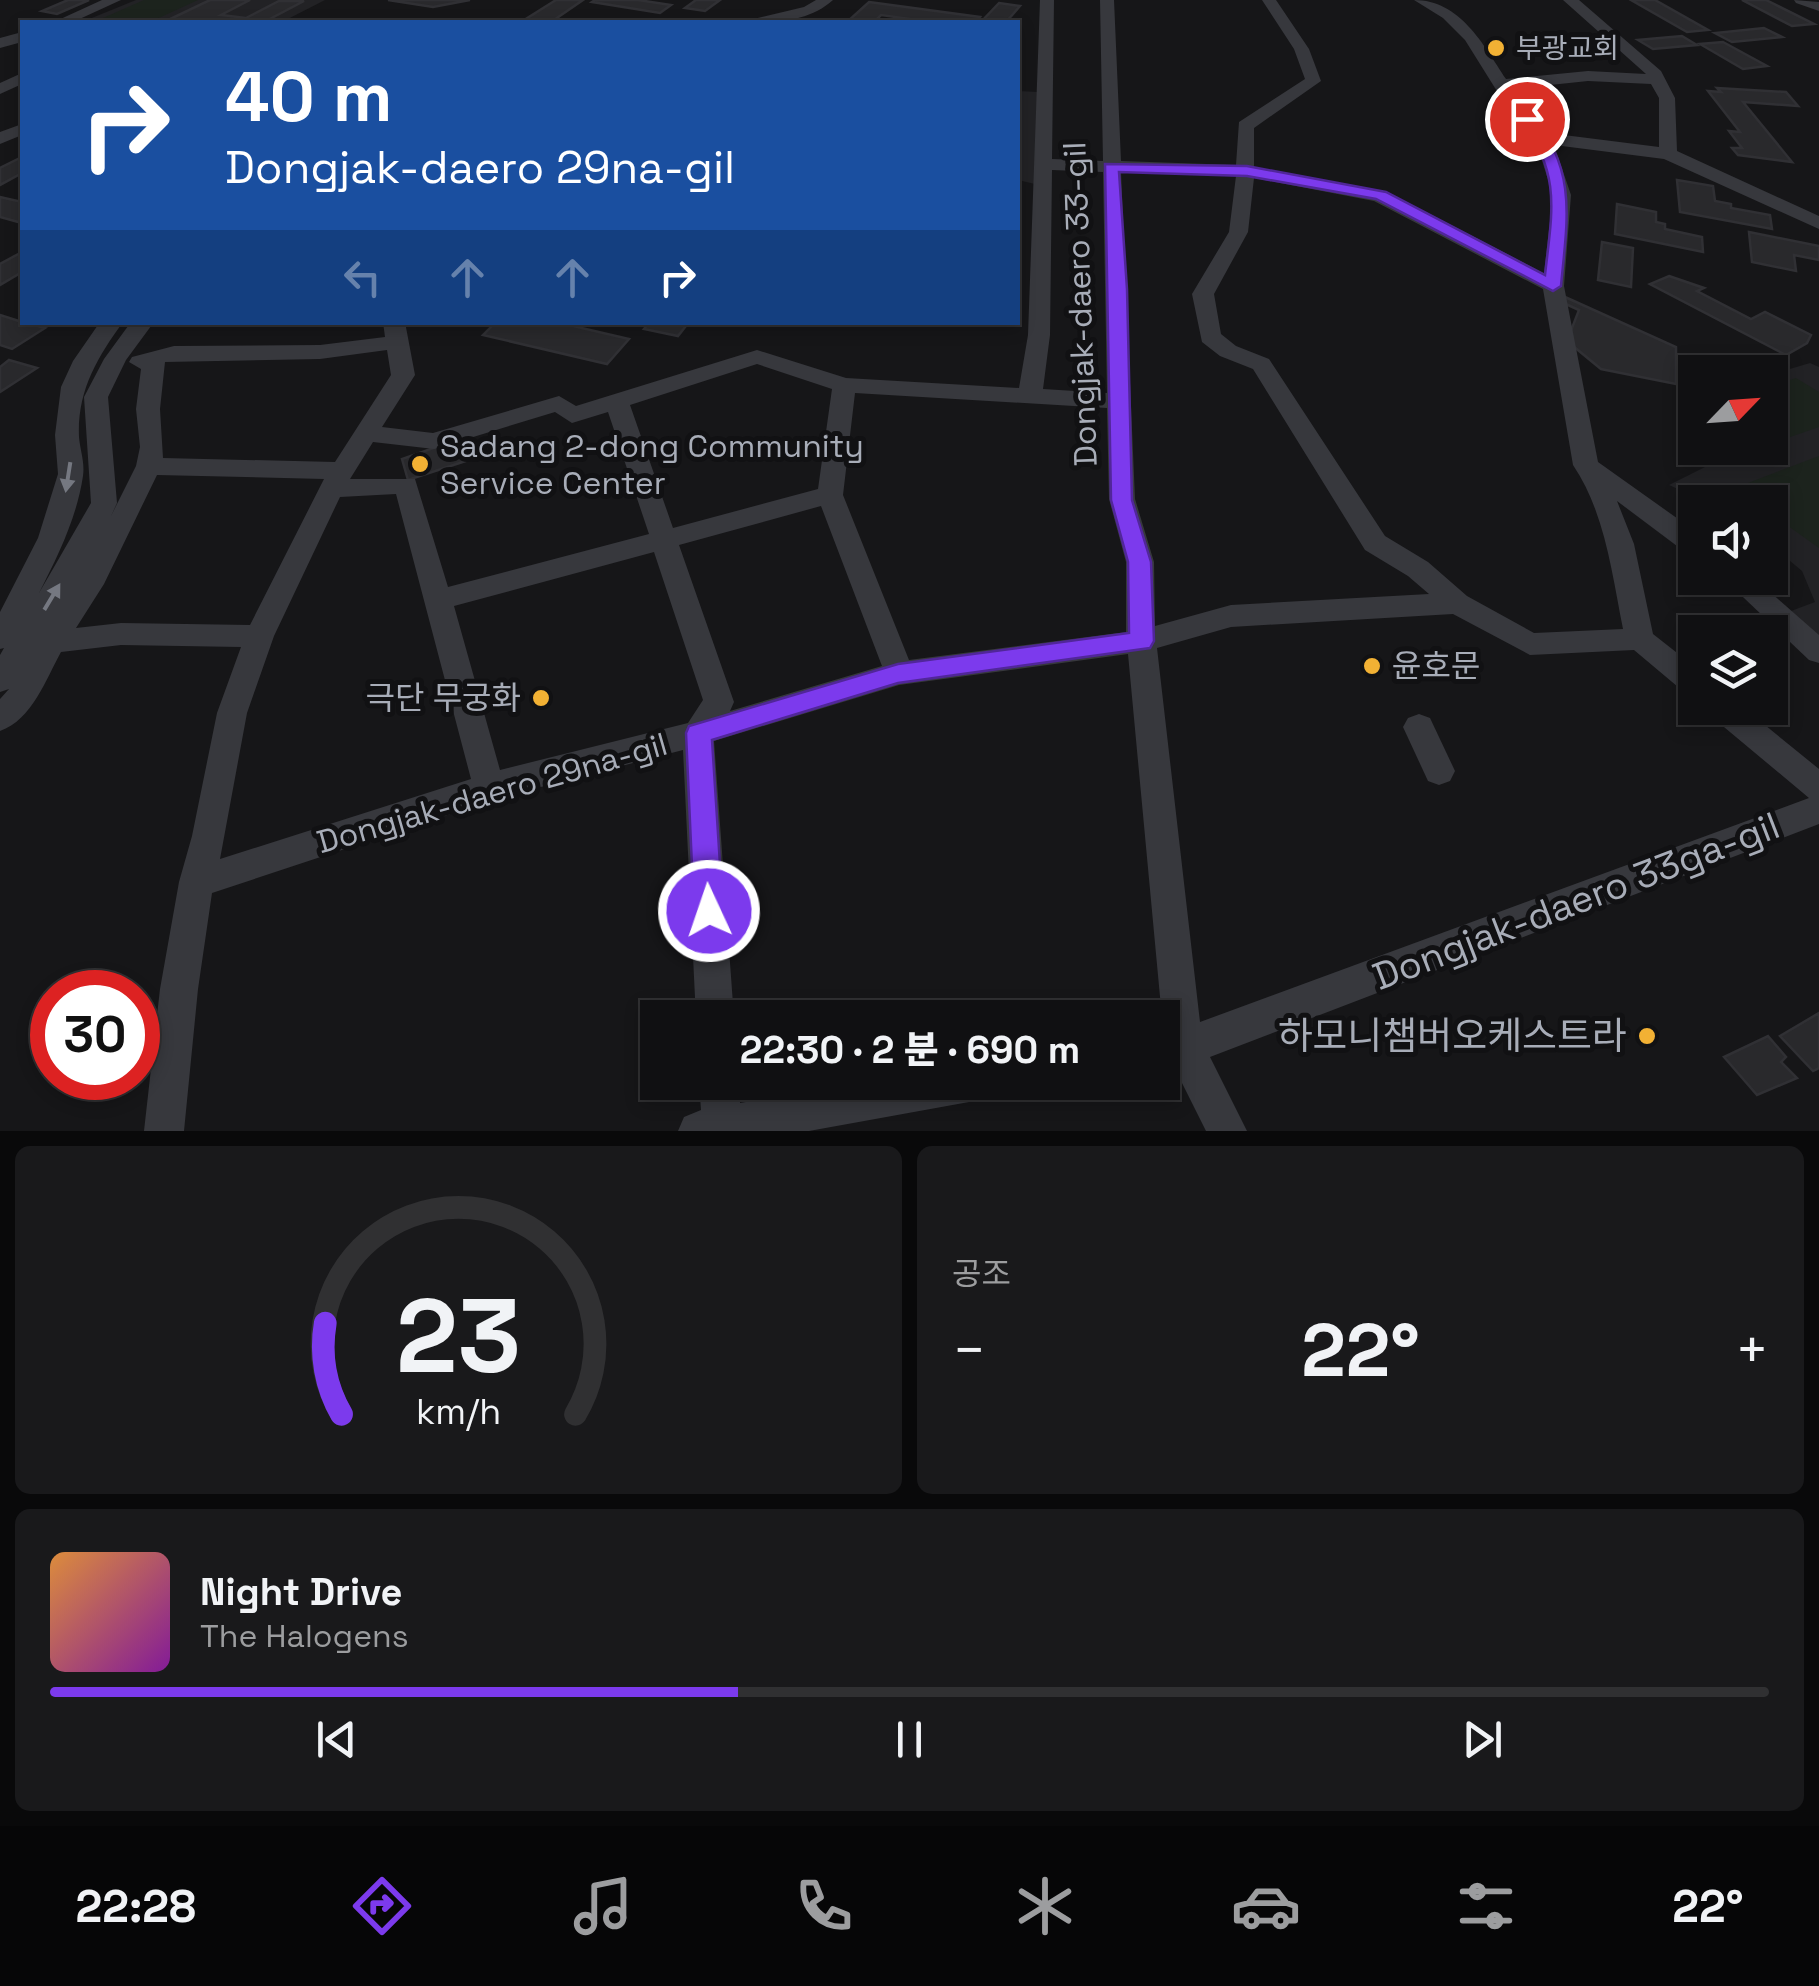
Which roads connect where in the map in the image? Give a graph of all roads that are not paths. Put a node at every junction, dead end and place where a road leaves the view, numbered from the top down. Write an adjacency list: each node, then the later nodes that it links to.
1 (114, 0): 10 (street)
2 (826, 0): 11 (street)
3 (1047, 0): 16 (street)
4 (1107, 0): 17 (street, Dongjak-daero 33-gil)
5 (1269, 0): 18 (street)
6 (1421, 0): 13 (street)
7 (1570, 0): 12 (street)
8 (1801, 0): 9 (street)
9 (1819, 8)
10 (65, 20)
11 (759, 20)
12 (1657, 79): 13 (street); 15 (street)
13 (1501, 84): 14 (street)
14 (1544, 138): 15 (street); 20 (street)
15 (1668, 154): 19 (street)
16 (1042, 164): 17 (street); 27 (street)
17 (1111, 167): 18 (street); 28 (street, Dongjak-daero 33-gil)
18 (1247, 171): 20 (street); 41 (street)
19 (1819, 223)
20 (1553, 286): 34 (street)
21 (110, 325): 32 (street)
22 (141, 325): 25 (street)
23 (395, 332): 24 (street); 31 (street)
24 (154, 358): 25 (street); 33 (street)
25 (110, 370): 30 (street)
26 (844, 385): 27 (street); 29 (street); 36 (street)
27 (1030, 396): 28 (street)
28 (1121, 400): 45 (street, Dongjak-daero 33-gil)
29 (618, 402): 31 (street); 38 (street)
30 (98, 428): 32 (street); 50 (street, one-way to 30)
31 (366, 432): 35 (street)
32 (67, 435): 43 (street, one-way to 43)
33 (148, 466): 35 (street); 46 (street)
34 (1593, 471): 37 (street); 44 (street)
35 (336, 480): 40 (street); 42 (street)
36 (830, 494): 38 (street); 49 (street)
37 (1678, 532)
38 (664, 541): 40 (street); 54 (street)
39 (1756, 595): 47 (street)
40 (438, 600): 56 (street)
41 (1457, 603): 44 (street); 45 (street, Dongjak-daero 29na-gil)
42 (259, 636): 46 (street); 59 (street)
43 (0, 638)
44 (1640, 638): 48 (street)
45 (1142, 641): 49 (street, Dongjak-daero 29na-gil); 61 (street, Dongjak-daero 33-gil)
46 (52, 642): 51 (street)
47 (1819, 652)
48 (1678, 670)
49 (898, 674): 54 (street, Dongjak-daero 29na-gil)
50 (0, 680)
51 (0, 718)
52 (1743, 725): 57 (street)
53 (1419, 727): 55 (street)
54 (698, 733): 56 (street, Dongjak-daero 29na-gil); 60 (street)
55 (1440, 771)
56 (489, 787): 59 (street, Dongjak-daero 29na-gil)
57 (1819, 788)
58 (1819, 809): 62 (street, Dongjak-daero 33ga-gil)
59 (196, 882): 67 (street)
60 (714, 1000)
61 (1169, 1000)
62 (1180, 1044)
63 (1180, 1057): 68 (street, Dongjak-daero 33-gil)
64 (716, 1100): 66 (street)
65 (870, 1100): 66 (street)
66 (710, 1129)
67 (164, 1131)
68 (1227, 1131)

